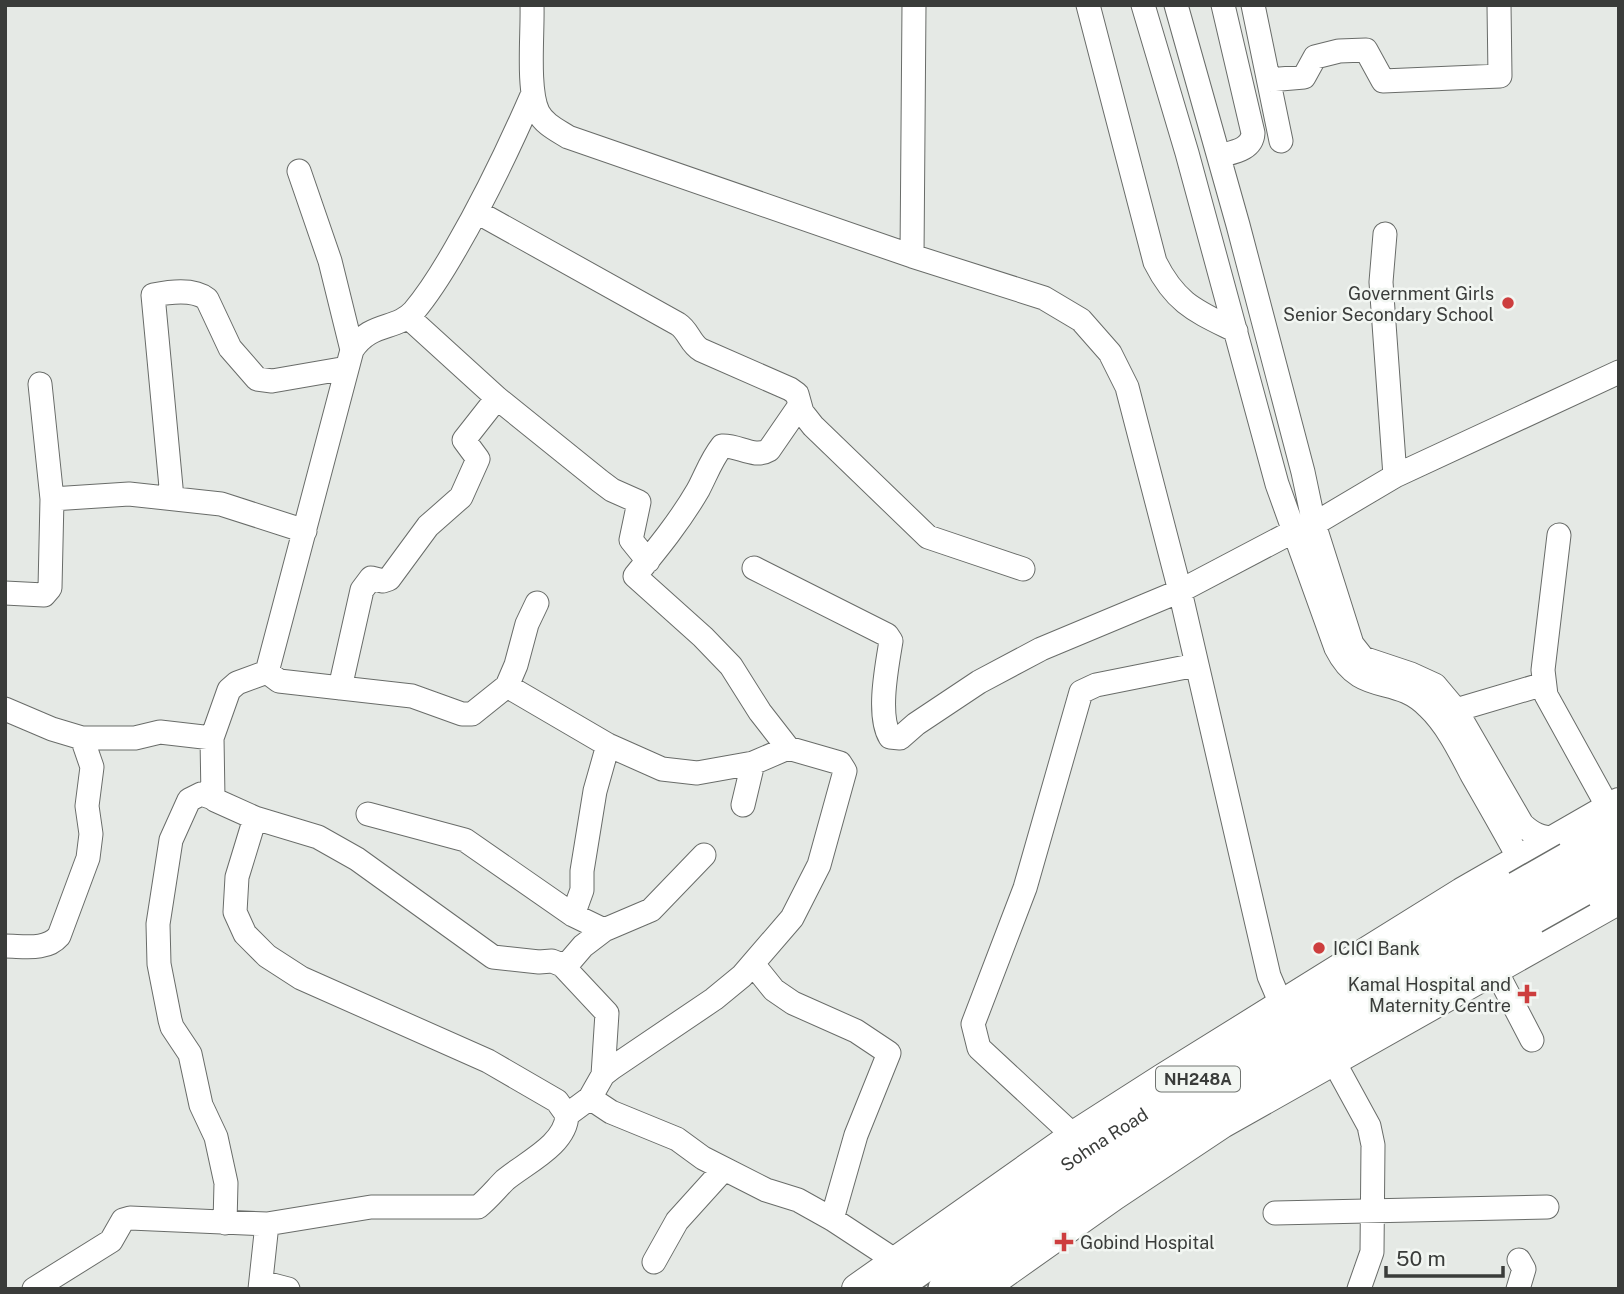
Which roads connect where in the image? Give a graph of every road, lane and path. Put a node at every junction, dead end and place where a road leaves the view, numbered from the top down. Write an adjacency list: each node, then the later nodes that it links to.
1 (532, 5): 10 (street)
2 (914, 5): 16 (street)
3 (1088, 5): 18 (street)
4 (1143, 5): 18 (street)
5 (1177, 5): 12 (street)
6 (1223, 5): 12 (street)
7 (1253, 5): 9 (street)
8 (1499, 5): 9 (street)
9 (1269, 80): 11 (street)
10 (533, 93): 14 (street); 16 (street)
11 (1281, 141)
12 (1219, 156): 27 (street)
13 (299, 171): 19 (street)
14 (477, 212): 17 (street); 23 (street)
15 (1385, 234): 24 (street)
16 (912, 256): 33 (street)
17 (408, 317): 19 (street); 22 (street)
18 (1236, 331): 27 (street)
19 (350, 359): 25 (street); 28 (street)
20 (1619, 372): 24 (street)
21 (40, 384): 26 (street)
22 (497, 398): 30 (street); 40 (street)
23 (800, 405): 30 (street); 32 (street)
24 (1395, 476): 27 (street)
25 (172, 498): 26 (street); 28 (street)
26 (52, 499): 34 (street)
27 (1304, 527): 33 (street); 42 (street); 56 (street)
28 (305, 531): 37 (street)
29 (1559, 535): 38 (street)
30 (648, 561): 46 (street)
31 (754, 568): 33 (street)
32 (1023, 569)
33 (1180, 591): 36 (street)
34 (5, 593)
35 (537, 603): 39 (street)
36 (1196, 665): 64 (street); 70 (street)
37 (267, 672): 40 (street); 44 (street)
38 (1544, 684): 42 (street); 51 (street)
39 (507, 686): 40 (street); 45 (street)
40 (340, 688)
41 (5, 709): 43 (street)
42 (1456, 710): 54 (street)
43 (82, 738): 44 (street); 60 (street)
44 (212, 738): 48 (street)
45 (608, 745): 47 (street); 58 (street)
46 (788, 748): 47 (street); 61 (street)
47 (753, 764): 49 (street)
48 (213, 798): 52 (street); 76 (street)
49 (743, 805)
50 (368, 814): 58 (street)
51 (1616, 815): 54 (highway, Sohna Road / NH248A)
52 (255, 818): 62 (street); 69 (street)
53 (704, 855): 59 (street)
54 (1569, 863): 55 (highway, Sohna Road / NH248A); 56 (highway, Sohna Road / NH248A, bridge)
55 (1619, 867)
56 (1533, 899): 57 (main road); 63 (main road); 64 (main road); 80 (highway, Sohna Road / NH248A); 85 (highway, Sohna Road / NH248A)
57 (1619, 900)
58 (573, 915): 59 (street)
59 (604, 930): 62 (street)
60 (5, 946)
61 (752, 964): 67 (street); 75 (street)
62 (562, 965): 67 (street)
63 (1495, 969): 65 (street); 66 (main road)
64 (1281, 1004): 70 (main road)
65 (1532, 1040)
66 (1334, 1062): 73 (street); 86 (main road)
67 (603, 1075): 68 (street)
68 (590, 1098): 69 (street); 71 (street)
69 (567, 1115): 77 (street)
70 (1074, 1136): 80 (main road)
71 (724, 1169): 75 (street); 79 (street)
72 (1547, 1207): 73 (street)
73 (1372, 1212): 74 (street); 87 (street)
74 (1275, 1213)
75 (832, 1219): 80 (street)
76 (225, 1223): 77 (street); 82 (street)
77 (267, 1224): 81 (street)
78 (1519, 1259): 88 (street)
79 (654, 1262)
80 (892, 1275): 84 (main road)
81 (261, 1285): 83 (street)
82 (34, 1289)
83 (288, 1289)
84 (857, 1289)
85 (946, 1289)
86 (981, 1289)
87 (1359, 1289)
88 (1518, 1289)

